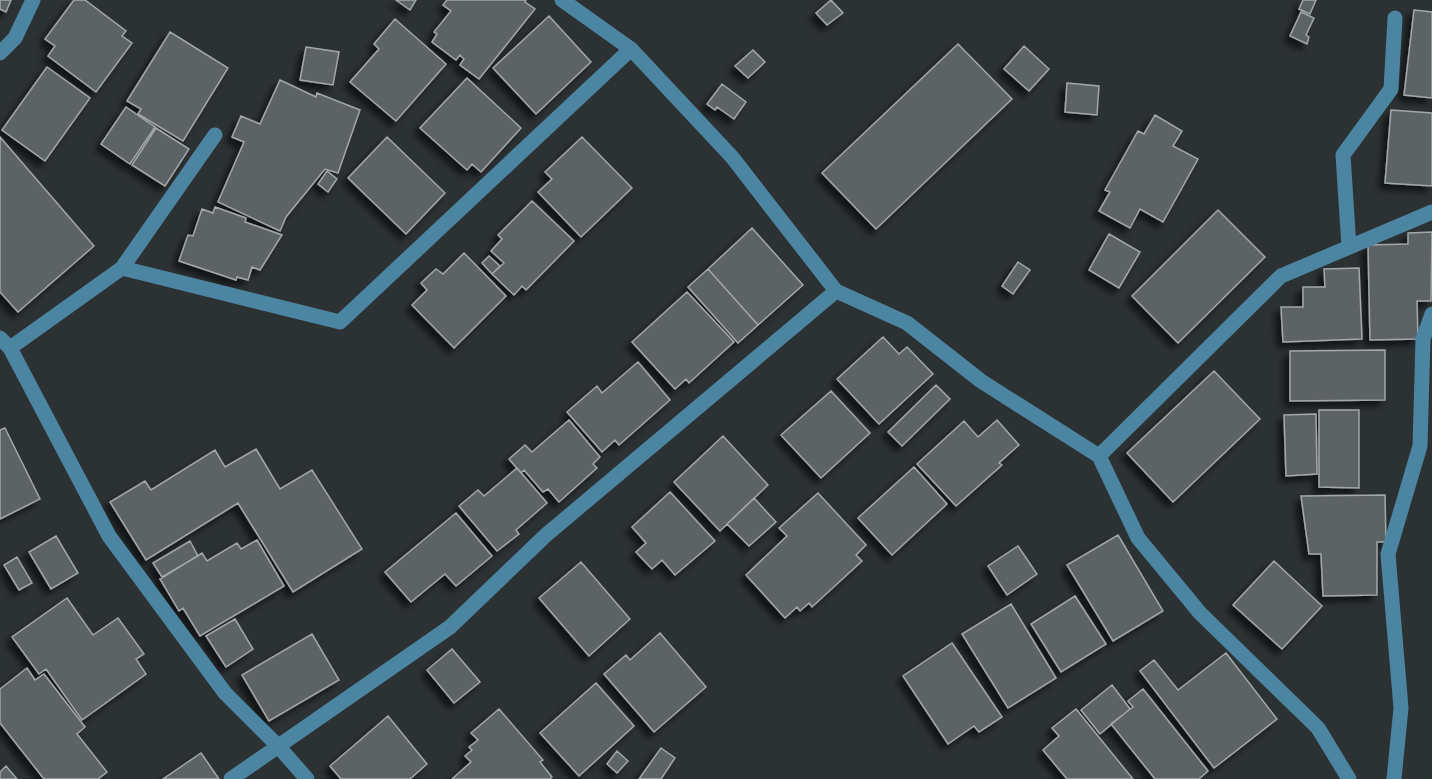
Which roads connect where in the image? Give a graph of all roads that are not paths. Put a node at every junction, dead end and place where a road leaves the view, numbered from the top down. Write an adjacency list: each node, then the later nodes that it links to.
1 (33, 0): 5 (street)
2 (562, 0): 4 (street)
3 (1395, 18): 8 (street)
4 (632, 49): 9 (street); 10 (street)
5 (0, 54)
6 (215, 135): 9 (street)
7 (1432, 212): 8 (street)
8 (1349, 247): 13 (street)
9 (122, 268): 12 (street)
10 (836, 291): 13 (street); 14 (street)
11 (1432, 314): 18 (street)
12 (5, 343): 14 (street)
13 (1099, 456): 17 (street)
14 (278, 746): 15 (street); 16 (street)
15 (231, 779)
16 (307, 779)
17 (1349, 779)
18 (1394, 779)

